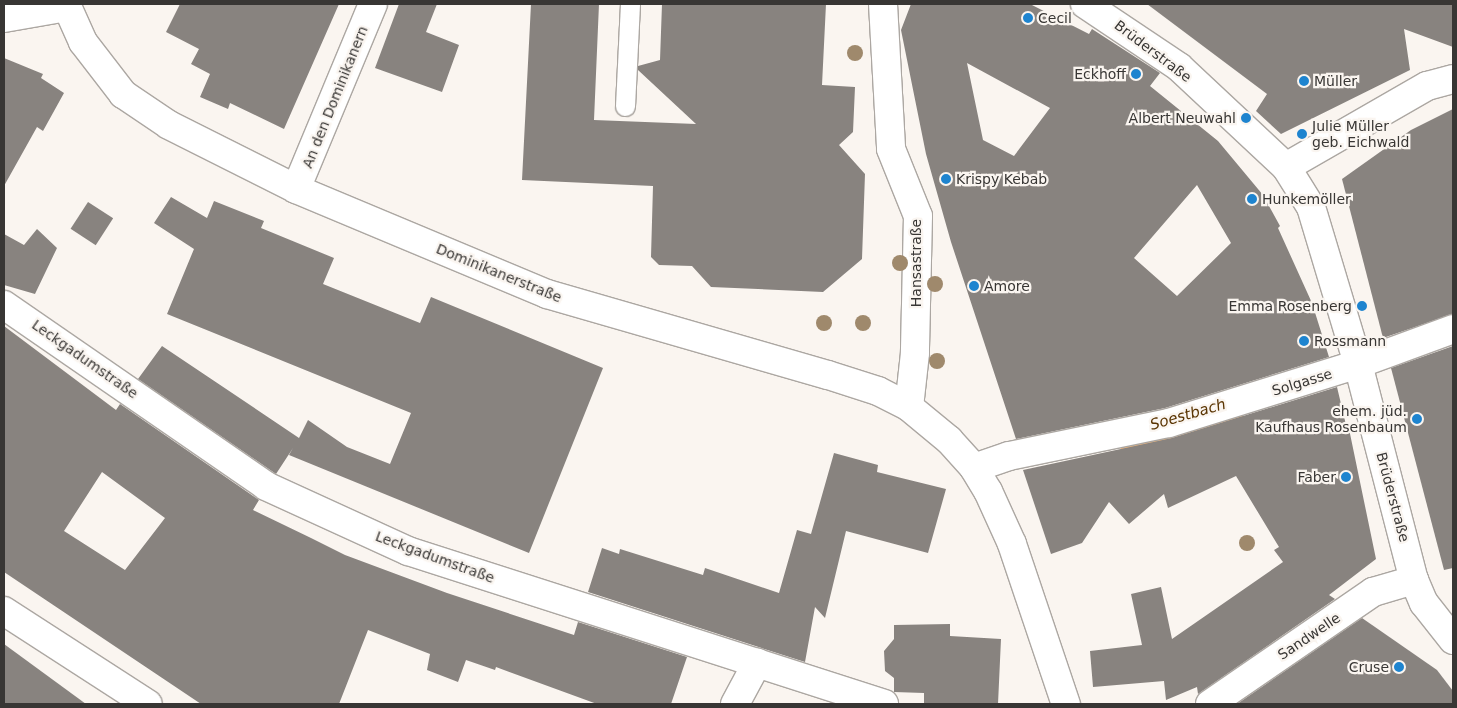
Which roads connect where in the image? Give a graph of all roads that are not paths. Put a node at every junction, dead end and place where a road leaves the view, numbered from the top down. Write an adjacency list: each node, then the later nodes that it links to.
1 (373, 4): 10 (street, An den Dominikanern)
2 (630, 4): 8 (lane)
3 (883, 4): 14 (street, Hansastraße)
4 (67, 6): 6 (street); 10 (street, Dominikanerstraße)
5 (1094, 6): 9 (street, Brüderstraße)
6 (4, 18)
7 (1453, 79): 9 (street)
8 (625, 106)
9 (1286, 167): 13 (street, Brüderstraße)
10 (296, 189): 14 (street, Dominikanerstraße)
11 (4, 305): 19 (street, Leckgadumstraße)
12 (1453, 329): 13 (street, Solgasse)
13 (1358, 364): 15 (street, Solgasse); 16 (street, Brüderstraße)
14 (909, 407): 15 (street, Dominikanerstraße)
15 (974, 468): 23 (street)
16 (1414, 580): 18 (street, Brüderstraße); 24 (street, Sandwelle)
17 (4, 611): 20 (street)
18 (1453, 640)
19 (757, 663): 21 (street); 22 (street, Leckgadumstraße)
20 (148, 704)
21 (735, 704)
22 (884, 704)
23 (1066, 704)
24 (1210, 704)

